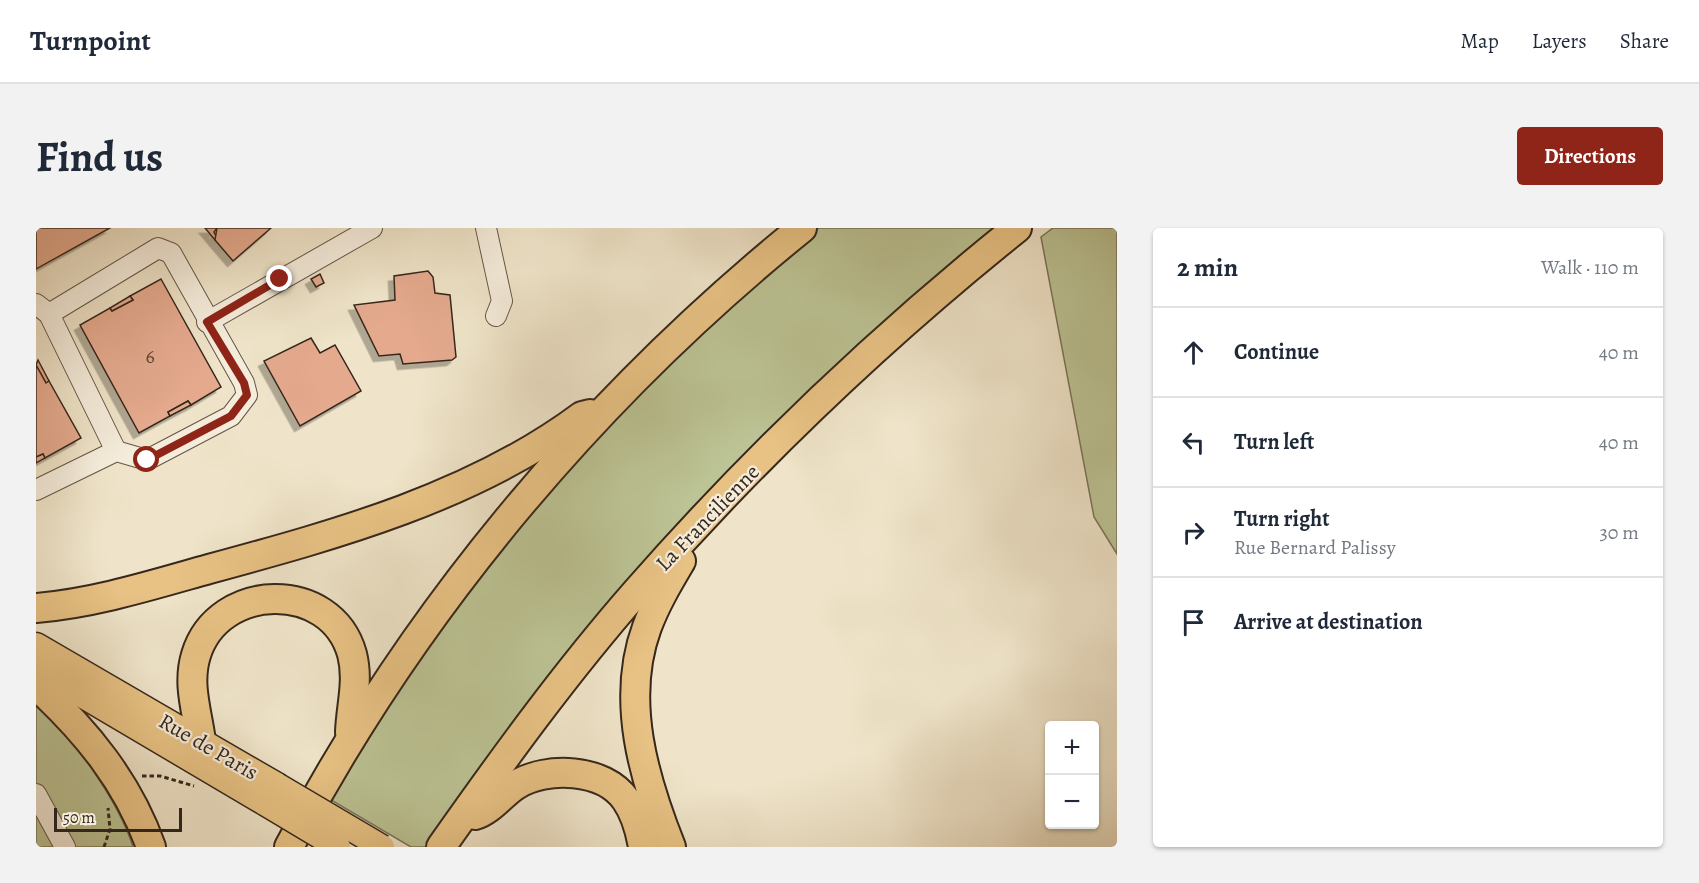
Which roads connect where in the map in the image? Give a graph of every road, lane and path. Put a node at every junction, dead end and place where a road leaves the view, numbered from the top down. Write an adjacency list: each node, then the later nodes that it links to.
1 (372, 228): 7 (street)
2 (486, 228): 6 (street)
3 (802, 228): 8 (highway)
4 (1017, 228): 11 (highway, La Francilienne)
5 (42, 309): 7 (street); 9 (street)
6 (496, 316)
7 (207, 322): 9 (street)
8 (604, 410): 12 (highway); 16 (highway)
9 (116, 451): 10 (street)
10 (36, 490)
11 (711, 512): 21 (highway, La Francilienne); 30 (highway)
12 (36, 608)
13 (36, 645): 17 (main road, Rue de Paris)
14 (36, 668): 19 (main road, Rue de Paris)
15 (36, 685): 24 (highway)
16 (350, 738): 17 (highway); 25 (highway)
17 (201, 741): 19 (main road, Rue de Paris)
18 (36, 794): 22 (street)
19 (271, 795): 26 (main road, Rue de Paris, bridge); 27 (main road, Rue de Paris, bridge)
20 (108, 806): 23 (path)
21 (461, 819): 28 (highway, La Francilienne); 29 (highway)
22 (65, 847)
23 (104, 847)
24 (151, 847)
25 (289, 847)
26 (338, 847)
27 (382, 847)
28 (441, 847)
29 (643, 847)
30 (671, 847)

